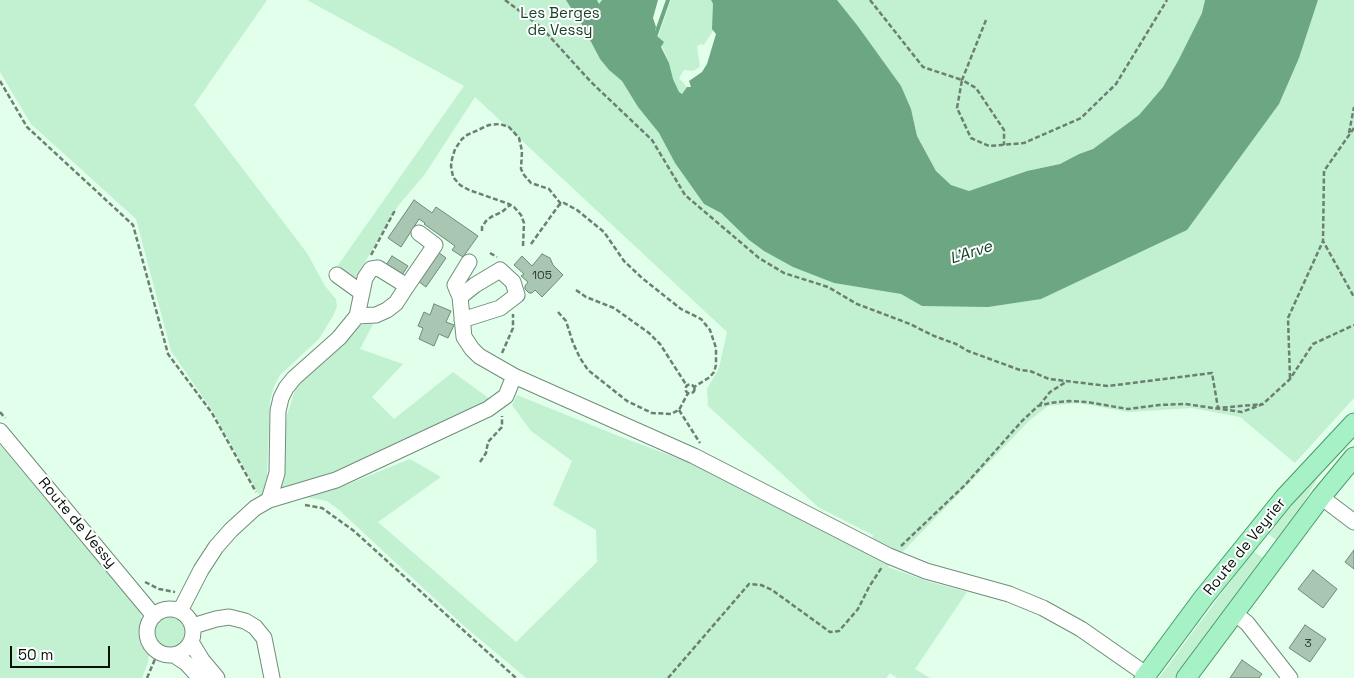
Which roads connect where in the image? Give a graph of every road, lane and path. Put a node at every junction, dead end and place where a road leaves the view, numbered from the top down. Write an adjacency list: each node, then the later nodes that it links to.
1 (505, 0): 35 (path)
2 (870, 0): 5 (path)
3 (1167, 0): 10 (path)
4 (986, 20): 5 (path)
5 (962, 80): 10 (path); 10 (path)
6 (0, 81): 49 (path)
7 (1354, 107): 9 (path)
8 (1354, 128): 9 (path)
9 (1349, 135): 16 (path)
10 (1004, 145)
11 (510, 204): 12 (path); 14 (path); 18 (path)
12 (561, 204): 17 (path); 37 (path)
13 (397, 214): 20 (path)
14 (482, 231)
15 (419, 233): 22 (street)
16 (1322, 241): 25 (path); 34 (path)
17 (531, 244)
18 (523, 246)
19 (470, 262): 26 (street)
20 (376, 267): 22 (street); 24 (street)
21 (337, 276): 24 (street)
22 (407, 286): 29 (street)
23 (576, 290): 36 (path)
24 (362, 293): 29 (street)
25 (1354, 296)
26 (460, 297): 27 (street); 30 (street)
27 (509, 301): 30 (street); 32 (path)
28 (558, 312): 42 (path)
29 (357, 316): 49 (street)
30 (462, 320): 32 (street)
31 (1354, 325): 34 (path)
32 (495, 366): 33 (street)
33 (514, 376): 39 (street); 53 (street)
34 (1290, 379): 40 (path)
35 (1068, 381): 40 (path); 41 (path)
36 (686, 386): 37 (path); 38 (path)
37 (694, 387): 38 (path)
38 (688, 393): 42 (path)
39 (499, 403): 47 (path); 49 (street)
40 (1263, 404): 41 (path)
41 (1038, 406): 53 (path)
42 (679, 410): 45 (path)
43 (1354, 423): 52 (main road, Route de Veyrier)
44 (0, 431): 57 (street, Route de Vessy)
45 (702, 447)
46 (1354, 457): 48 (main road, Route de Veyrier)
47 (480, 462)
48 (1321, 497): 51 (street); 54 (main road, Route de Veyrier)
49 (266, 502): 55 (street)
50 (300, 505): 67 (path)
51 (1354, 522)
52 (1250, 538): 54 (main road); 62 (main road, Route de Veyrier)
53 (889, 556): 62 (street); 68 (path)
54 (1277, 556): 56 (main road, Route de Veyrier)
55 (180, 611): 57 (street); 58 (street)
56 (1234, 613): 69 (main road, Route de Veyrier); 70 (street)
57 (154, 616): 60 (street)
58 (193, 626): 59 (street); 66 (street)
59 (191, 642): 61 (street); 65 (street)
60 (158, 652): 61 (street); 63 (path)
61 (174, 655): 64 (street)
62 (1145, 676)
63 (147, 678)
64 (200, 678)
65 (217, 678)
66 (272, 678)
67 (516, 678)
68 (668, 678)
69 (1186, 678)
70 (1290, 678)

